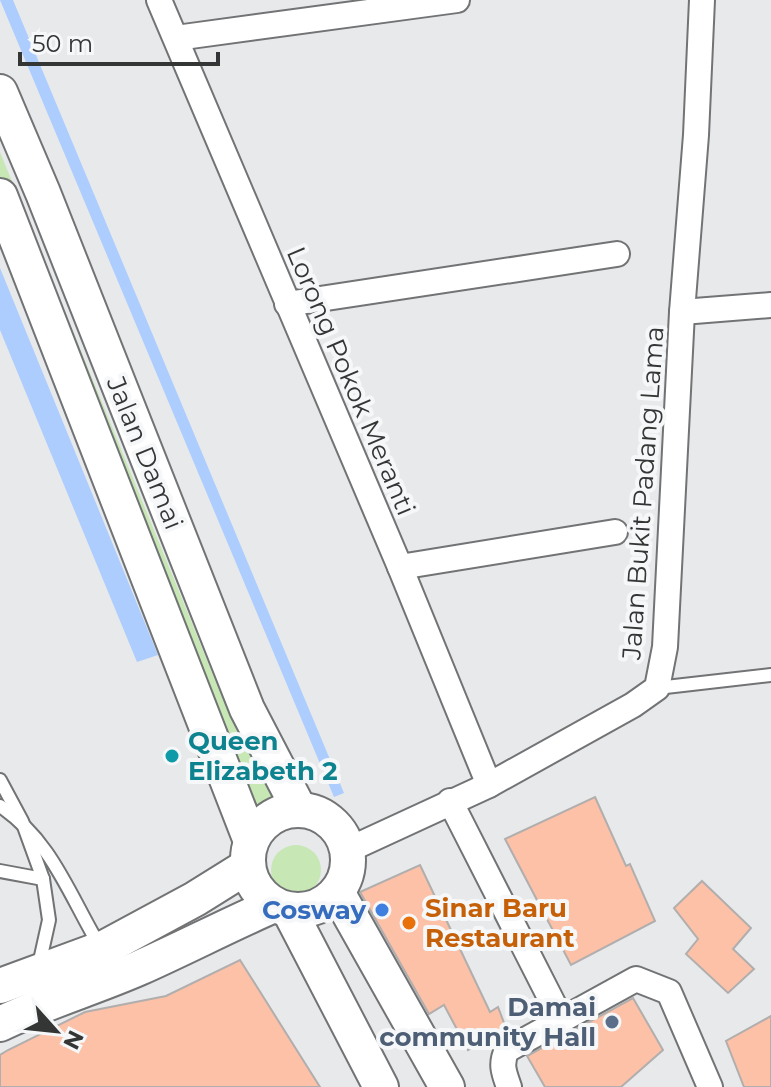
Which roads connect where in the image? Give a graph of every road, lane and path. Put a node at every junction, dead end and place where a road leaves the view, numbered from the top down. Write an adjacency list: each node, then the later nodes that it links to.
1 (159, 0): 4 (street, Lorong Pokok Meranti)
2 (457, 0): 4 (street)
3 (702, 0): 10 (street, Jalan Bukit Padang Lama)
4 (176, 38): 8 (street, Lorong Pokok Meranti)
5 (0, 92): 19 (main road, Jalan Damai)
6 (0, 196): 22 (main road, Jalan Damai)
7 (617, 254): 8 (street)
8 (287, 304): 12 (street, Lorong Pokok Meranti)
9 (771, 305): 10 (street)
10 (682, 312): 14 (street, Jalan Bukit Padang Lama)
11 (615, 532): 12 (street)
12 (400, 567): 16 (street, Lorong Pokok Meranti)
13 (771, 675): 14 (lane)
14 (657, 688): 16 (street, Jalan Bukit Padang Lama)
15 (0, 780): 20 (lane)
16 (489, 785): 17 (street, Jalan Bukit Padang Lama)
17 (450, 801): 21 (street, Jalan Bukit Padang Lama); 30 (street)
18 (0, 806): 20 (lane)
19 (299, 809): 21 (main road); 22 (main road)
20 (22, 821): 24 (lane); 27 (lane)
21 (348, 850): 25 (main road)
22 (249, 853): 26 (main road); 27 (main road)
23 (0, 871): 24 (lane)
24 (43, 879): 28 (lane)
25 (337, 892): 26 (main road); 33 (main road)
26 (281, 908): 31 (main road); 32 (main road)
27 (106, 947): 28 (main road)
28 (36, 972): 29 (main road)
29 (0, 986)
30 (562, 1021): 34 (street); 35 (street)
31 (0, 1024)
32 (379, 1086)
33 (447, 1087)
34 (509, 1087)
35 (710, 1087)

